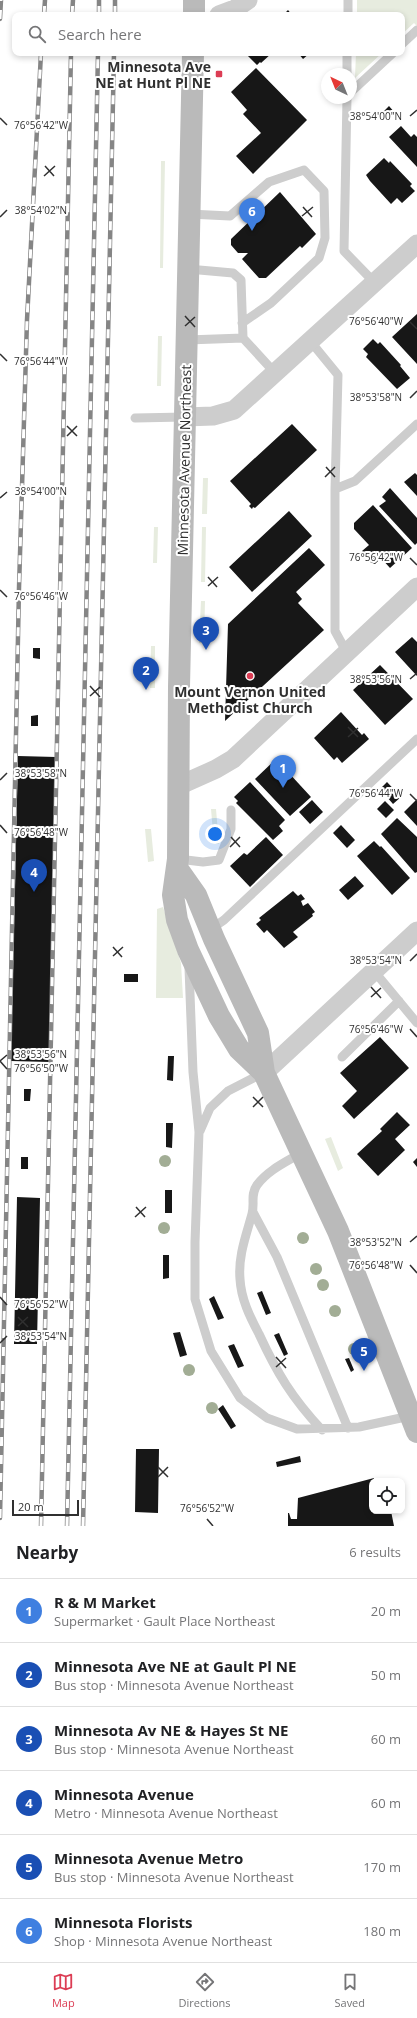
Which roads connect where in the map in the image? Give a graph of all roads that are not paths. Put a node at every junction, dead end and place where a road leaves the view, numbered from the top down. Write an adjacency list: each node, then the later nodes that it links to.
1 (194, 0): 4 (main road)
2 (248, 0): 5 (street)
3 (348, 0): 6 (lane)
4 (194, 12)
5 (227, 12)
6 (348, 12)
7 (417, 30): 8 (lane)
8 (405, 41)
9 (193, 56): 15 (main road, Minnesota Avenue Northeast)
10 (347, 56): 12 (lane)
11 (390, 56): 13 (lane)
12 (347, 68)
13 (357, 86)
14 (346, 104): 18 (lane)
15 (189, 214): 17 (main road, Minnesota Avenue Northeast); 19 (lane)
16 (417, 244): 18 (street)
17 (188, 269): 19 (lane); 21 (main road, Minnesota Avenue Northeast)
18 (375, 284): 22 (street)
19 (242, 323): 20 (lane)
20 (243, 338): 21 (lane); 23 (lane)
21 (187, 340): 24 (main road, Minnesota Avenue Northeast)
22 (311, 342): 23 (street); 27 (lane)
23 (276, 374): 24 (street)
24 (185, 417): 25 (lane); 31 (main road, Minnesota Avenue Northeast)
25 (135, 418)
26 (417, 424): 27 (lane)
27 (335, 490): 29 (lane)
28 (417, 587): 29 (street)
29 (347, 653): 31 (street)
30 (417, 739): 34 (lane)
31 (178, 786): 33 (main road, Minnesota Avenue Northeast)
32 (230, 810): 33 (lane)
33 (178, 863): 34 (main road, Minnesota Avenue Northeast); 36 (main road, Minnesota Avenue Northeast)
34 (211, 929): 41 (main road, Minnesota Avenue Northeast)
35 (417, 931): 37 (street)
36 (188, 950): 41 (main road, Minnesota Avenue Northeast); 42 (lane)
37 (374, 971): 38 (lane); 41 (street)
38 (399, 1001): 39 (lane); 40 (lane)
39 (417, 1023)
40 (342, 1057)
41 (264, 1073): 42 (lane); 43 (main road, Minnesota Avenue Northeast)
42 (199, 1132): 47 (lane)
43 (303, 1152): 44 (lane); 45 (main road, Minnesota Avenue Northeast)
44 (253, 1212): 46 (lane); 47 (lane)
45 (414, 1424): 46 (lane)
46 (348, 1428): 47 (lane)
47 (322, 1430)

